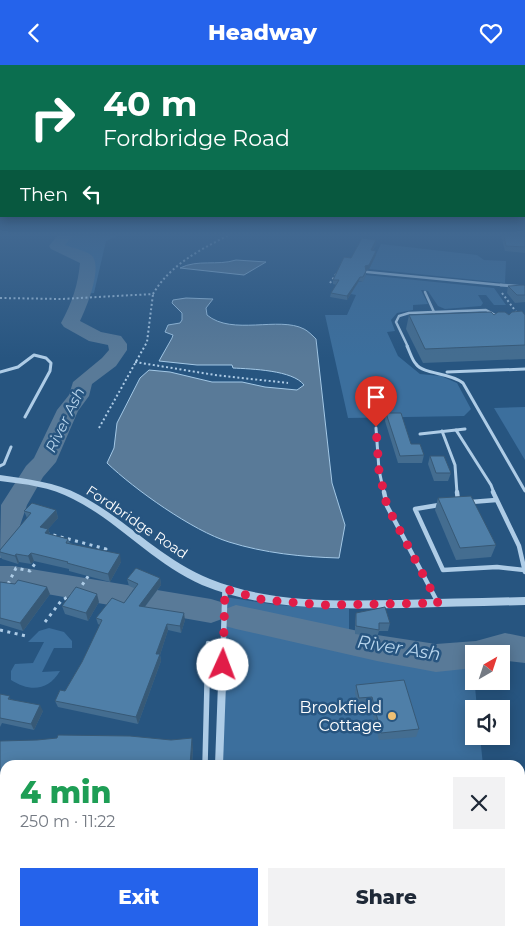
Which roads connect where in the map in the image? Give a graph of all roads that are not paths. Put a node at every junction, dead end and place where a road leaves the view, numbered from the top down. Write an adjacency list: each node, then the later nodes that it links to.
1 (415, 277): 2 (lane)
2 (501, 285): 3 (street)
3 (525, 287)
4 (425, 292): 6 (lane)
5 (471, 310): 6 (lane); 7 (lane); 8 (lane)
6 (434, 312): 11 (lane)
7 (484, 315)
8 (500, 320)
9 (525, 369): 11 (lane)
10 (0, 372): 12 (lane)
11 (442, 372): 21 (lane)
12 (25, 417)
13 (376, 427): 29 (lane)
14 (465, 429): 15 (lane)
15 (456, 430): 16 (lane); 22 (lane)
16 (442, 431): 17 (lane); 23 (lane)
17 (420, 434)
18 (11, 447): 19 (lane)
19 (0, 466)
20 (0, 478): 27 (street, Fordbridge Road)
21 (525, 491)
22 (496, 500): 23 (lane); 26 (lane)
23 (458, 503): 24 (lane)
24 (450, 504)
25 (442, 505): 26 (lane)
26 (524, 571)
27 (225, 589): 29 (street, Fordbridge Road); 32 (street)
28 (525, 601): 29 (street, Fordbridge Road)
29 (438, 603)
30 (208, 643): 31 (lane)
31 (205, 760)
32 (219, 760)

